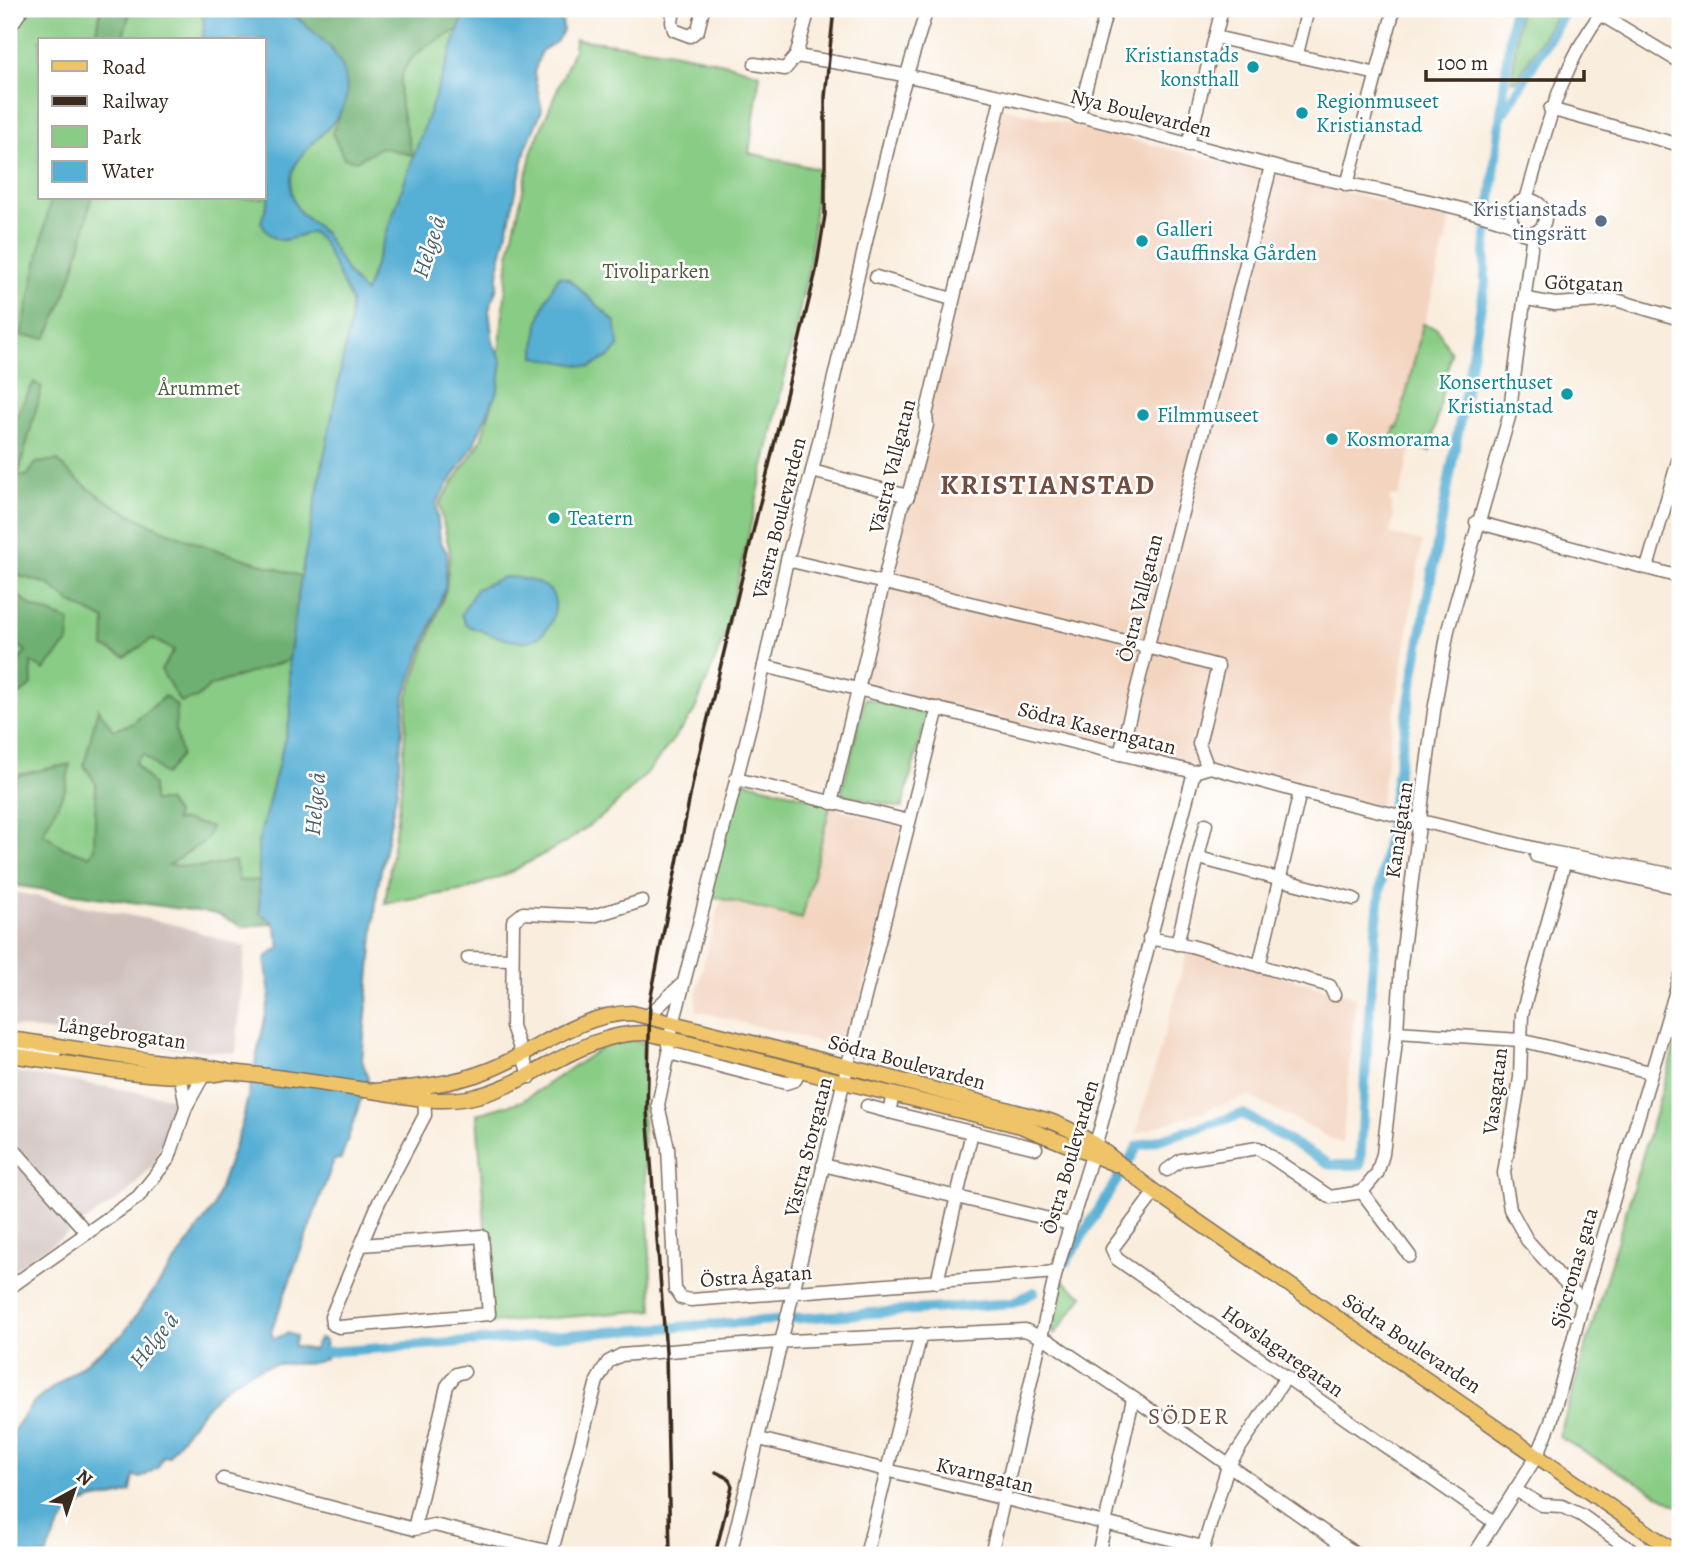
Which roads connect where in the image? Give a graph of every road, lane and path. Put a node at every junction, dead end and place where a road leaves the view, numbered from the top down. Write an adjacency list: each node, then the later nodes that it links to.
1 (22, 9): 11 (street)
2 (674, 9): 3 (street)
3 (703, 9)
4 (809, 9): 14 (street)
5 (926, 9): 18 (street, Västra Boulevarden)
6 (1107, 9): 21 (street)
7 (1222, 9): 12 (street)
8 (1308, 9): 13 (street)
9 (1394, 9): 17 (street)
10 (1602, 12): 15 (street); 20 (street)
11 (9, 29)
12 (1215, 37): 13 (street); 22 (street)
13 (1297, 54): 17 (street)
14 (796, 56): 16 (street); 18 (street, Nya Boulevarden)
15 (1680, 62)
16 (755, 65)
17 (1377, 74): 25 (street)
18 (906, 76): 19 (street, Nya Boulevarden); 34 (street, Västra Boulevarden)
19 (1001, 99): 21 (street, Nya Boulevarden); 30 (street, Västra Vallgatan)
20 (1550, 109): 23 (street); 26 (street)
21 (1078, 117): 22 (street, Nya Boulevarden)
22 (1188, 145): 24 (street, Nya Boulevarden)
23 (1680, 145)
24 (1271, 166): 25 (street, Nya Boulevarden); 41 (street, Östra Vallgatan)
25 (1347, 185): 27 (street, Nya Boulevarden)
26 (1526, 204): 27 (street, Nya Boulevarden); 28 (street); 28 (street)
27 (1500, 215): 28 (street, Nya Boulevarden)
28 (1522, 230): 31 (street, Kanalgatan)
29 (876, 277): 30 (street)
30 (952, 299): 35 (street, Västra Vallgatan)
31 (1527, 299): 32 (street, Götgatan); 36 (street, Kanalgatan)
32 (1680, 319)
33 (1680, 454): 38 (street)
34 (812, 471): 35 (street); 37 (street, Västra Boulevarden)
35 (908, 496): 40 (street, Västra Vallgatan)
36 (1476, 523): 38 (street); 51 (street, Kanalgatan)
37 (787, 560): 40 (street); 42 (street, Västra Boulevarden)
38 (1647, 568): 39 (street)
39 (1680, 577)
40 (883, 583): 41 (street); 43 (street, Västra Vallgatan)
41 (1148, 648): 45 (street, Östra Vallgatan); 46 (street)
42 (764, 667): 43 (street, Södra Kaserngatan); 48 (street, Västra Boulevarden)
43 (857, 689): 44 (street, Södra Kaserngatan); 50 (street, Västra Vallgatan)
44 (938, 708): 45 (street, Södra Kaserngatan); 52 (street, Västra Storgatan)
45 (1120, 754): 47 (street, Södra Kaserngatan)
46 (1206, 766): 47 (street, Södra Kaserngatan); 49 (street)
47 (1194, 772): 61 (street, Östra Boulevarden)
48 (736, 779): 50 (street); 67 (street, Västra Boulevarden)
49 (1300, 792): 51 (street); 57 (street)
50 (831, 803): 52 (street)
51 (1420, 819): 55 (street); 56 (street); 71 (street, Kanalgatan)
52 (909, 821): 79 (street, Västra Storgatan)
53 (1206, 824): 54 (street)
54 (1199, 858): 57 (street); 62 (street)
55 (1564, 864): 58 (street); 74 (street, Vasagatan)
56 (1680, 877)
57 (1281, 881): 59 (street); 65 (street)
58 (1680, 888)
59 (1354, 899)
60 (642, 901): 64 (street)
61 (1149, 938): 62 (street); 97 (street, Östra Boulevarden)
62 (1177, 944): 65 (street)
63 (468, 958): 64 (street)
64 (512, 959): 77 (street)
65 (1259, 966): 68 (street)
66 (1680, 977): 83 (street, Sjöcronas gata)
67 (684, 982): 69 (street); 70 (street, Västra Boulevarden)
68 (1334, 995)
69 (649, 1015): 70 (main road, Långebrogatan); 77 (main road, Långebrogatan)
70 (674, 1021): 72 (street, Västra Boulevarden); 79 (main road, Södra Boulevarden)
71 (1397, 1032): 74 (street); 101 (street, Kanalgatan)
72 (669, 1038): 76 (street, Östra Ågatan); 81 (main road, Södra Boulevarden); 85 (main road, Långebrogatan)
73 (9, 1039): 78 (main road, Långebrogatan)
74 (1520, 1040): 83 (street); 111 (street, Vasagatan)
75 (9, 1053): 78 (street); 80 (main road, Långebrogatan)
76 (669, 1053): 81 (street); 110 (street, Östra Ågatan)
77 (521, 1055): 85 (street); 87 (main road, Långebrogatan)
78 (153, 1061): 80 (main road, Långebrogatan)
79 (847, 1066): 86 (street, Västra Storgatan); 97 (main road, Södra Boulevarden)
80 (174, 1069): 82 (main road, Långebrogatan); 84 (main road, Långebrogatan); 92 (street)
81 (800, 1071): 86 (main road, Södra Boulevarden)
82 (233, 1072): 84 (main road, Långebrogatan); 88 (main road, Långebrogatan)
83 (1650, 1072): 111 (street, Sjöcronas gata)
84 (204, 1076): 92 (street)
85 (530, 1077): 90 (main road, Långebrogatan)
86 (843, 1084): 89 (main road, Södra Boulevarden); 98 (street, Västra Storgatan)
87 (424, 1086): 88 (main road, Långebrogatan); 90 (street)
88 (370, 1091): 90 (main road, Långebrogatan)
89 (893, 1095): 93 (street); 97 (main road, Södra Boulevarden)
90 (426, 1101): 105 (street)
91 (867, 1106): 93 (street)
92 (186, 1107): 104 (street)
93 (888, 1112): 94 (street)
94 (972, 1132): 96 (street); 102 (street)
95 (9, 1144): 104 (street)
96 (1036, 1148)
97 (1094, 1149): 100 (main road, Södra Boulevarden); 103 (street, Östra Boulevarden)
98 (823, 1165): 102 (street); 110 (street, Västra Storgatan)
99 (1167, 1170): 101 (street)
100 (1155, 1192): 116 (street, Hovslagaregatan); 119 (main road, Södra Boulevarden)
101 (1362, 1192): 106 (street)
102 (957, 1197): 103 (street); 108 (street)
103 (1070, 1224): 107 (street, Östra Boulevarden)
104 (87, 1233): 109 (street)
105 (362, 1245): 105 (street)
106 (1410, 1256)
107 (1056, 1272): 108 (street, Östra Ågatan); 113 (street, Östra Boulevarden)
108 (937, 1282): 110 (street, Östra Ågatan)
109 (9, 1288)
110 (791, 1299): 114 (street, Västra Storgatan)
111 (1583, 1302): 119 (street, Sjöcronas gata)
112 (921, 1334): 113 (street); 114 (street); 121 (street)
113 (1041, 1336): 117 (street); 124 (street, Östra Boulevarden)
114 (783, 1338): 118 (street, Västra Storgatan); 129 (street)
115 (464, 1372): 127 (street)
116 (1286, 1377): 120 (street); 125 (street, Hovslagaregatan)
117 (1133, 1399): 120 (street); 126 (street)
118 (759, 1439): 121 (street, Kvarngatan); 130 (street, Västra Storgatan)
119 (1538, 1454): 123 (street, Sjöcronas gata); 137 (main road, Södra Boulevarden)
120 (1228, 1466): 128 (street); 134 (street)
121 (887, 1471): 124 (street, Kvarngatan); 131 (street)
122 (223, 1479): 127 (street)
123 (1515, 1490): 125 (street, Sjöcronas gata); 136 (street)
124 (1003, 1499): 126 (street, Kvarngatan); 132 (street, Östra Boulevarden)
125 (1494, 1522): 135 (street, Sjöcronas gata)
126 (1105, 1523): 128 (street, Kvarngatan); 133 (street)
127 (414, 1529): 129 (street)
128 (1202, 1551)
129 (551, 1554)
130 (730, 1555)
131 (866, 1555)
132 (990, 1555)
133 (1097, 1555)
134 (1357, 1555)
135 (1474, 1555)
136 (1637, 1555)
137 (1680, 1555)

